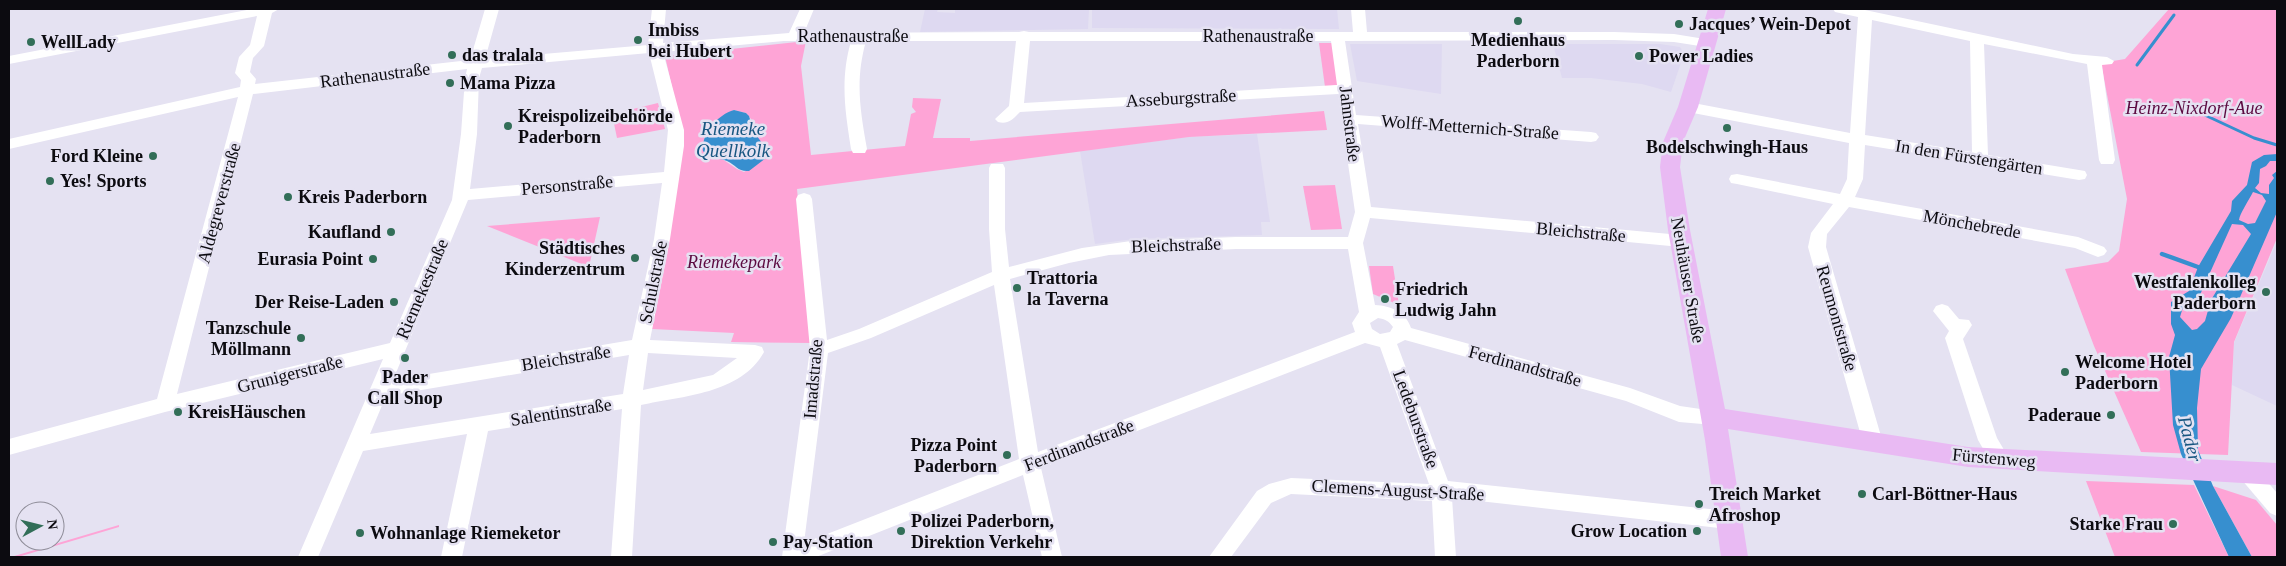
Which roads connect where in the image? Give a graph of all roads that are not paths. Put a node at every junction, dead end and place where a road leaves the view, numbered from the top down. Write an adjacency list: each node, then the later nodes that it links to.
1 (268, 9): 17 (street); 20 (street, Aldegreverstraße)
2 (492, 9): 18 (street, Riemekestraße)
3 (659, 9): 16 (street, Schulstraße)
4 (807, 9): 10 (street)
5 (1358, 9): 13 (street)
6 (1717, 9): 15 (main road, Neuhäuser Straße)
7 (1840, 9): 8 (street)
8 (1865, 14): 14 (street); 26 (street)
9 (1024, 35): 11 (street, Rathenaustraße); 12 (street, Rathenaustraße); 22 (street)
10 (795, 36): 11 (street, Rathenaustraße); 16 (street, Rathenaustraße)
11 (860, 36): 28 (street)
12 (1337, 36): 13 (street, Rathenaustraße); 19 (street, Jahnstraße)
13 (1360, 36): 15 (street, Rathenaustraße)
14 (1977, 37): 29 (street); 30 (street)
15 (1706, 43): 21 (main road, Neuhäuser Straße)
16 (655, 47): 18 (street, Rathenaustraße); 33 (street, Schulstraße)
17 (9, 60)
18 (476, 64): 20 (street, Rathenaustraße); 35 (street, Riemekestraße)
19 (1346, 89): 22 (street, Asseburgstraße); 24 (street, Jahnstraße)
20 (246, 90): 27 (street, Rathenaustraße); 53 (street, Aldegreverstraße)
21 (1688, 107): 26 (street, In den Fürstengärten); 39 (main road, Neuhäuser Straße)
22 (1016, 108): 23 (street)
23 (1003, 118)
24 (1349, 119): 25 (street, Wolff-Metternich-Straße); 38 (street, Jahnstraße)
25 (1592, 137)
26 (1858, 139): 29 (street, In den Fürstengärten); 37 (street, Reumontstraße)
27 (9, 144)
28 (859, 149)
29 (1980, 158): 32 (street, In den Fürstengärten)
30 (2108, 160)
31 (996, 168): 42 (street)
32 (2078, 175)
33 (672, 177): 35 (street, Personstraße); 47 (street, Schulstraße)
34 (1737, 179): 37 (street)
35 (461, 195): 48 (street, Riemekestraße)
36 (804, 200): 49 (street, Imadstraße)
37 (1845, 201): 41 (street, Mönchebrede); 56 (street, Reumontstraße)
38 (1363, 212): 39 (street, Bleichstraße); 40 (street)
39 (1681, 241): 54 (main road, Neuhäuser Straße)
40 (1355, 243): 42 (street, Bleichstraße); 44 (street)
41 (2098, 251)
42 (1001, 276): 49 (street, Bleichstraße); 60 (street)
43 (1942, 311): 59 (street)
44 (1368, 314): 45 (street); 46 (street)
45 (1366, 335): 46 (street); 60 (street, Ferdinandstraße)
46 (1394, 337): 54 (street, Ferdinandstraße); 63 (street, Ledeburstraße)
47 (640, 346): 50 (street, Bleichstraße); 51 (street, Bleichstraße); 52 (street, Schulstraße)
48 (398, 348): 51 (street, Riemekestraße); 53 (street, Grunigerstraße)
49 (819, 349): 69 (street, Imadstraße)
50 (755, 352): 52 (street, Salentinstraße)
51 (378, 390): 57 (street, Riemekestraße)
52 (632, 400): 55 (street, Salentinstraße); 68 (street, Schulstraße)
53 (165, 404): 58 (street, Grunigerstraße)
54 (1714, 417): 56 (main road, Fürstenweg); 65 (main road, Neuhäuser Straße)
55 (479, 425): 57 (street, Salentinstraße); 67 (street)
56 (1873, 443): 59 (main road, Fürstenweg)
57 (356, 444): 66 (street, Riemekestraße)
58 (9, 447)
59 (2000, 460): 61 (main road, Fürstenweg)
60 (1030, 464): 69 (street, Ferdinandstraße); 70 (street)
61 (2248, 473): 62 (main road, Fürstenweg); 64 (street)
62 (2277, 474)
63 (1441, 489): 65 (street, Clemens-August-Straße); 71 (street, Clemens-August-Straße); 72 (street, Ledeburstraße)
64 (2277, 507)
65 (1728, 520): 73 (main road, Neuhäuser Straße)
66 (308, 557)
67 (452, 557)
68 (622, 557)
69 (792, 557)
70 (1052, 557)
71 (1219, 557)
72 (1446, 557)
73 (1734, 557)

